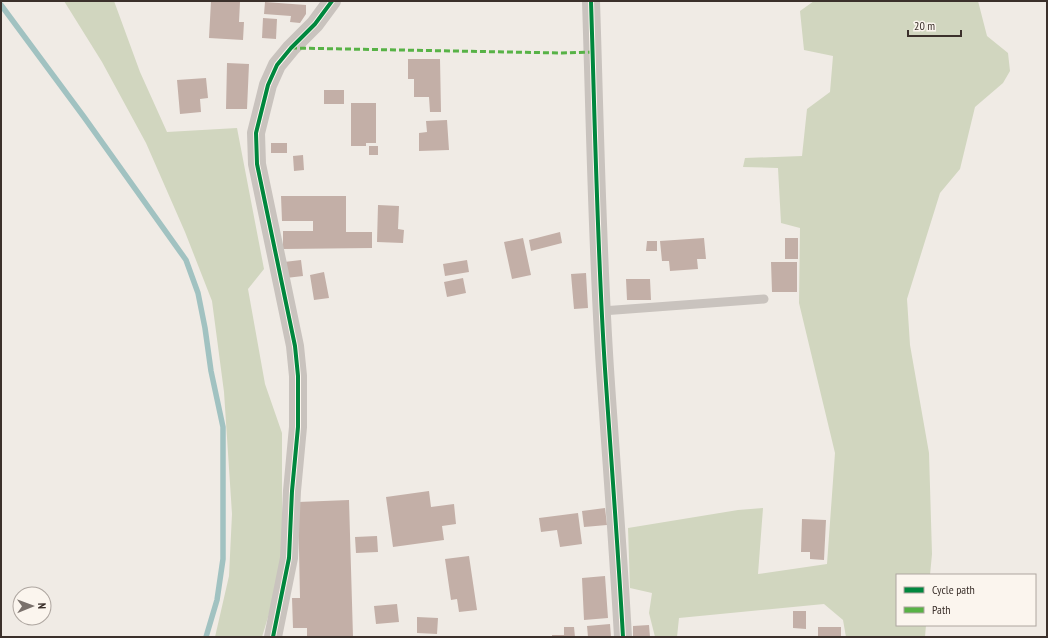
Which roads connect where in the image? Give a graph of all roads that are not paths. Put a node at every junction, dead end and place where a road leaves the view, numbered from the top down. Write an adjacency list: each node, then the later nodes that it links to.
1 (332, 1): 5 (street)
2 (591, 1): 4 (street)
3 (764, 299): 4 (lane)
4 (602, 311): 6 (street)
5 (273, 637)
6 (623, 637)

